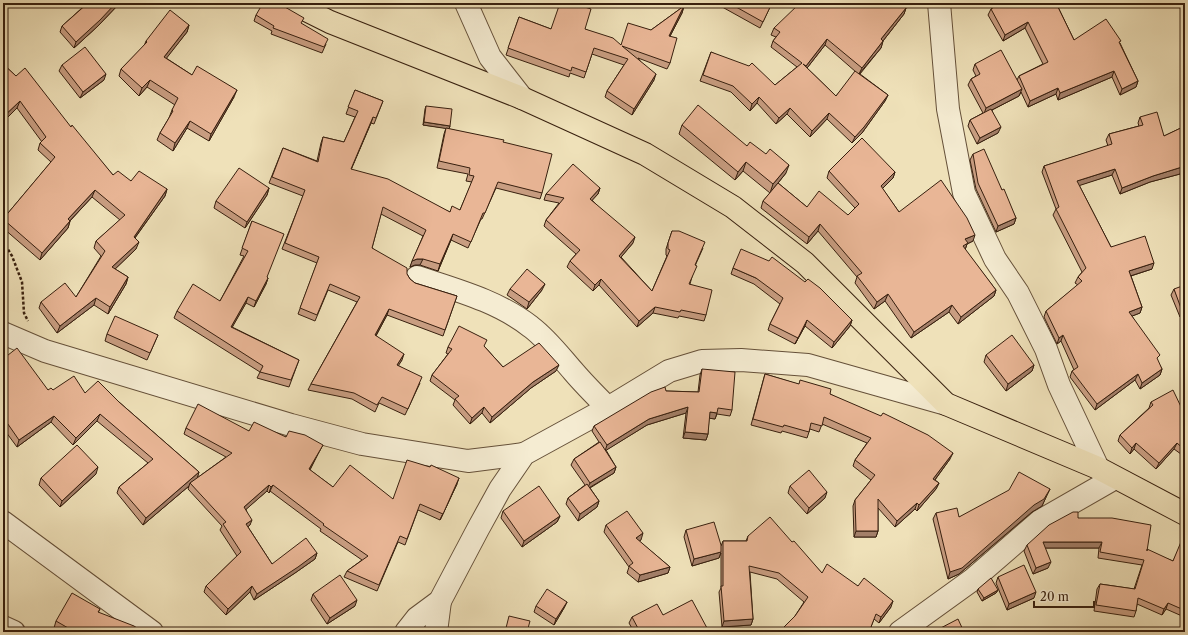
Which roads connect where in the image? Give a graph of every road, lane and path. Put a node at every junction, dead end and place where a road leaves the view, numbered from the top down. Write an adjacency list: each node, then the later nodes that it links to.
1 (292, 3): 6 (main road)
2 (466, 3): 6 (street)
3 (939, 3): 14 (street)
4 (1180, 3): 5 (path)
5 (1185, 28)
6 (522, 98): 11 (main road)
7 (3, 241): 10 (path)
8 (417, 277): 12 (street)
9 (3, 333): 10 (street)
10 (45, 351): 13 (street)
11 (946, 404): 12 (street); 14 (main road)
12 (608, 408): 13 (street)
13 (524, 454): 17 (street)
14 (1106, 473): 15 (main road); 23 (street)
15 (1185, 514)
16 (3, 522): 20 (street)
17 (440, 601): 21 (street); 22 (street)
18 (3, 627): 19 (street)
19 (14, 632)
20 (152, 632)
21 (406, 632)
22 (436, 632)
23 (900, 632)

